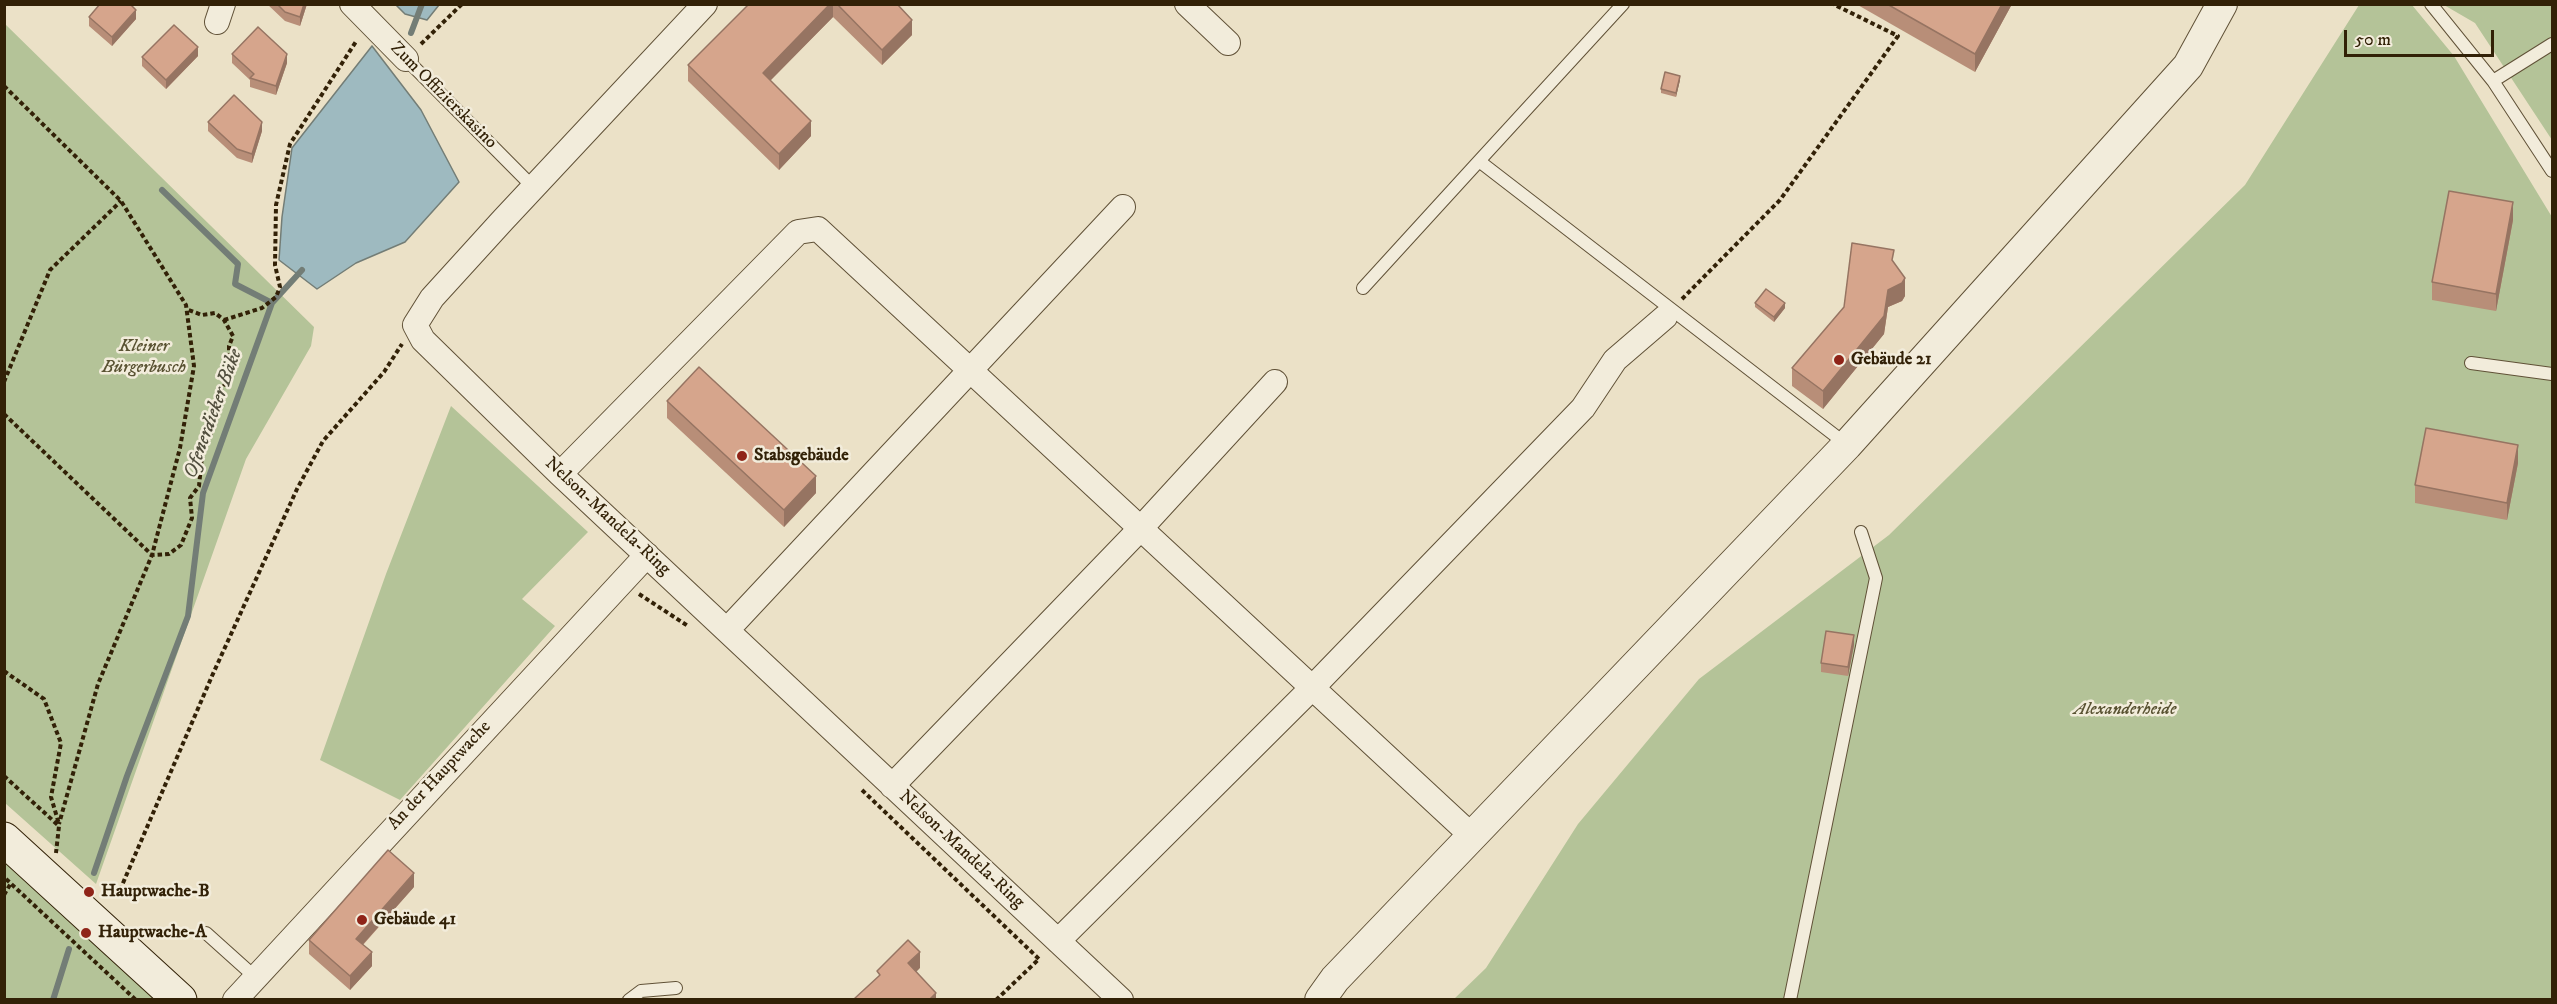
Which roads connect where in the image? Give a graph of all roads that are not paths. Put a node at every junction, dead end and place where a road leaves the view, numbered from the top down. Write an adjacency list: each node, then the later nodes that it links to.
1 (352, 4): 9 (street, Zum Offizierskasino)
2 (705, 4): 13 (street)
3 (1187, 4): 7 (street)
4 (1623, 4): 11 (lane)
5 (2222, 4): 21 (street)
6 (2431, 4): 10 (lane)
7 (1228, 43)
8 (2553, 44): 10 (lane)
9 (406, 59): 13 (lane, Zum Offizierskasino)
10 (2493, 81): 12 (lane)
11 (1479, 161): 15 (lane); 21 (lane)
12 (2553, 171)
13 (533, 187): 22 (street, Nelson-Mandela-Ring)
14 (1123, 207): 18 (street)
15 (1363, 288)
16 (1665, 316): 27 (street)
17 (2470, 363): 19 (lane)
18 (971, 371): 22 (street); 23 (street); 26 (street)
19 (2553, 374)
20 (1275, 382): 23 (street)
21 (1847, 445): 29 (street)
22 (560, 474): 25 (street, Nelson-Mandela-Ring)
23 (1141, 528): 27 (street); 28 (street)
24 (1861, 532): 40 (lane)
25 (647, 555): 26 (street, Nelson-Mandela-Ring); 33 (street, An der Hauptwache)
26 (727, 630): 28 (street, Nelson-Mandela-Ring)
27 (1312, 688): 29 (street); 32 (street)
28 (892, 786): 32 (street, Nelson-Mandela-Ring)
29 (1472, 836): 39 (street)
30 (4, 839): 35 (main road)
31 (206, 933): 33 (lane)
32 (1058, 940): 38 (street, Nelson-Mandela-Ring)
33 (255, 977): 36 (street, An der Hauptwache)
34 (676, 988): 37 (lane)
35 (180, 999)
36 (235, 999)
37 (629, 999)
38 (1121, 999)
39 (1320, 999)
40 (1790, 999)

